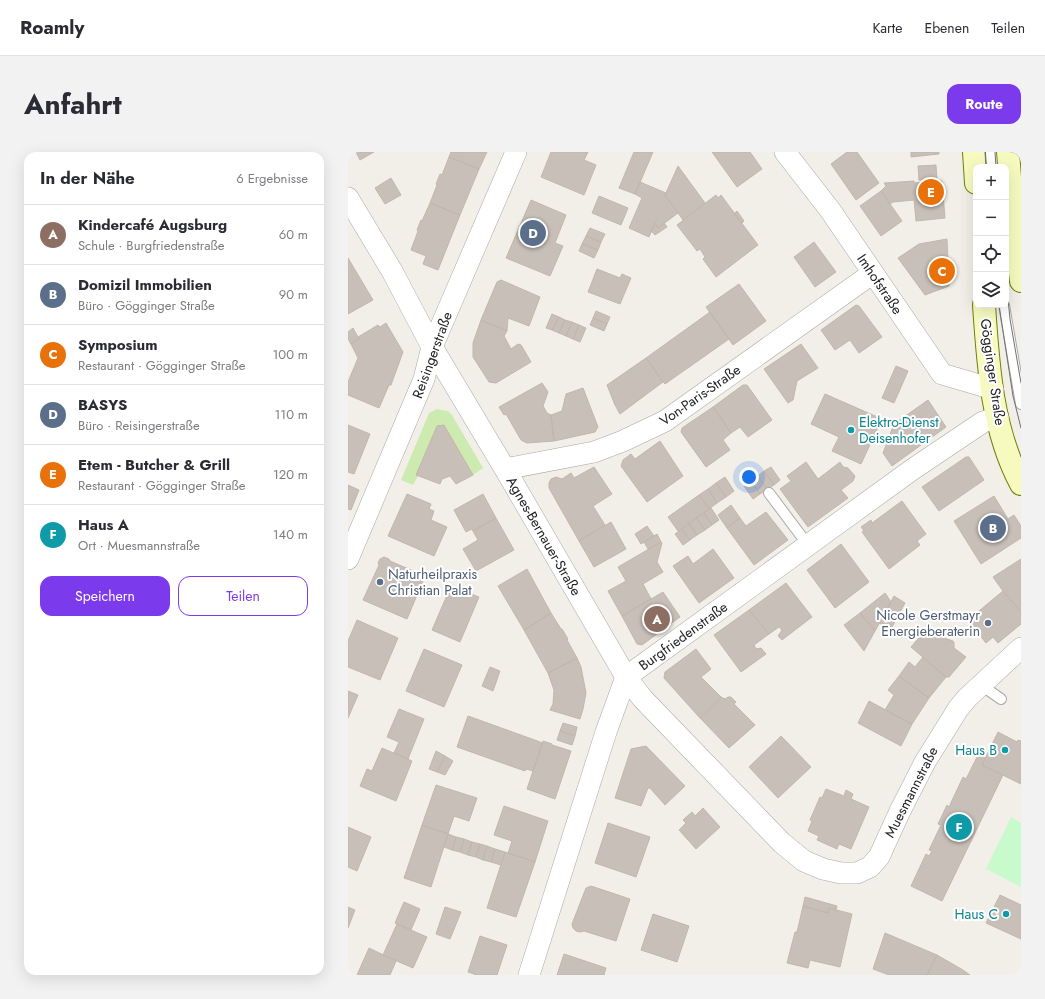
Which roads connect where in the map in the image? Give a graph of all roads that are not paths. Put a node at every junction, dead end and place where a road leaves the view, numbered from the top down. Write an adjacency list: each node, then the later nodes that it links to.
1 (516, 152): 13 (street, Reisingerstraße)
2 (785, 152): 9 (street, Imhofstraße)
3 (974, 152): 6 (main road)
4 (990, 152): 7 (lane)
5 (1008, 152): 10 (main road)
6 (975, 164)
7 (992, 164)
8 (348, 198): 13 (street, Agnes-Bernauer-Straße)
9 (873, 272): 14 (street, Imhofstraße); 17 (street, Von-Paris-Straße)
10 (1021, 280)
11 (984, 308): 14 (main road, Gögginger Straße)
12 (1005, 308): 15 (lane)
13 (432, 347): 17 (street, Agnes-Bernauer-Straße); 21 (street, Reisingerstraße)
14 (993, 389): 16 (main road, Gögginger Straße)
15 (1021, 404)
16 (998, 417): 18 (main road, Gögginger Straße); 20 (street, Burgfriedenstraße)
17 (505, 469): 23 (street, Agnes-Bernauer-Straße)
18 (1021, 484)
19 (770, 493): 20 (lane)
20 (808, 545): 23 (street, Burgfriedenstraße)
21 (348, 559)
22 (1021, 648): 24 (street, Muesmannstraße)
23 (626, 678): 26 (street, Agnes-Bernauer-Straße); 27 (street, Burgfriedenstraße)
24 (981, 685): 25 (lane); 26 (street, Muesmannstraße)
25 (1001, 699)
26 (782, 843)
27 (529, 975)

